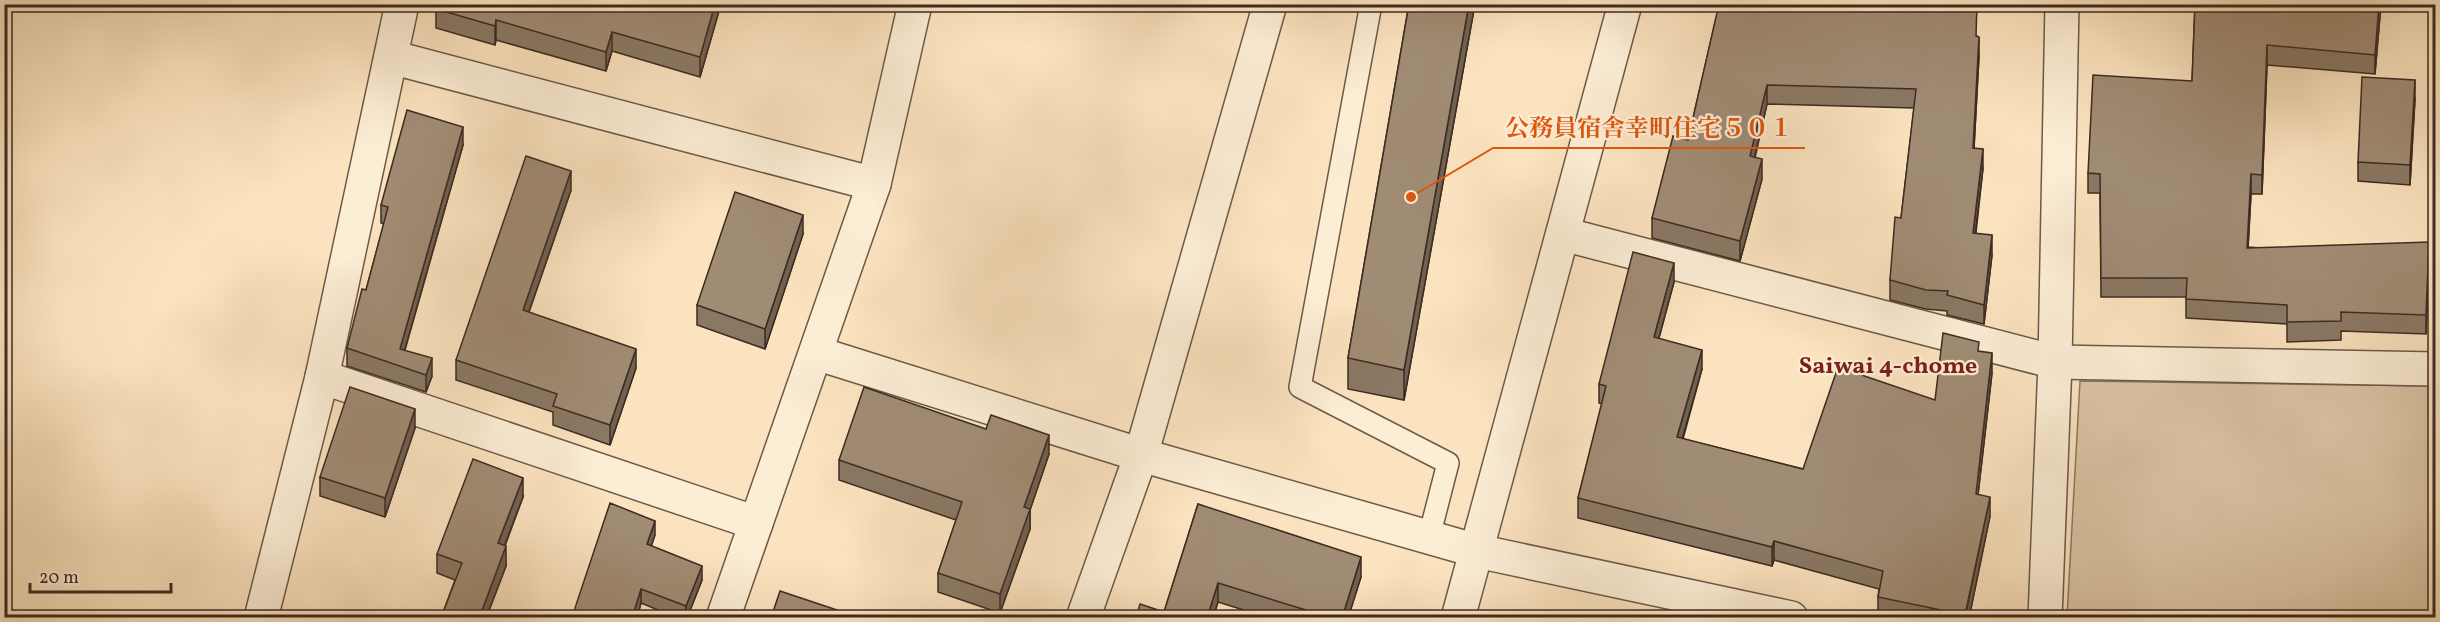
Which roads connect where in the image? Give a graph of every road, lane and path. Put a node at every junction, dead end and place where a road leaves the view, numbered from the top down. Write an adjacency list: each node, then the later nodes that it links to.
1 (402, 4): 7 (street)
2 (915, 4): 8 (street)
3 (1270, 4): 14 (street)
4 (1371, 4): 16 (lane)
5 (1625, 4): 9 (street)
6 (2062, 4): 11 (street)
7 (391, 57): 8 (street); 13 (street)
8 (874, 184): 10 (street)
9 (1563, 234): 11 (street); 17 (street)
10 (816, 353): 14 (street); 15 (street)
11 (2055, 362): 12 (street); 23 (street)
12 (2436, 369)
13 (322, 377): 15 (street); 18 (street)
14 (1141, 455): 16 (street); 20 (street)
15 (756, 523): 19 (street)
16 (1430, 537): 17 (street)
17 (1477, 551): 21 (street); 22 (street)
18 (261, 618)
19 (723, 618)
20 (1083, 618)
21 (1458, 618)
22 (1791, 618)
23 (2045, 618)

